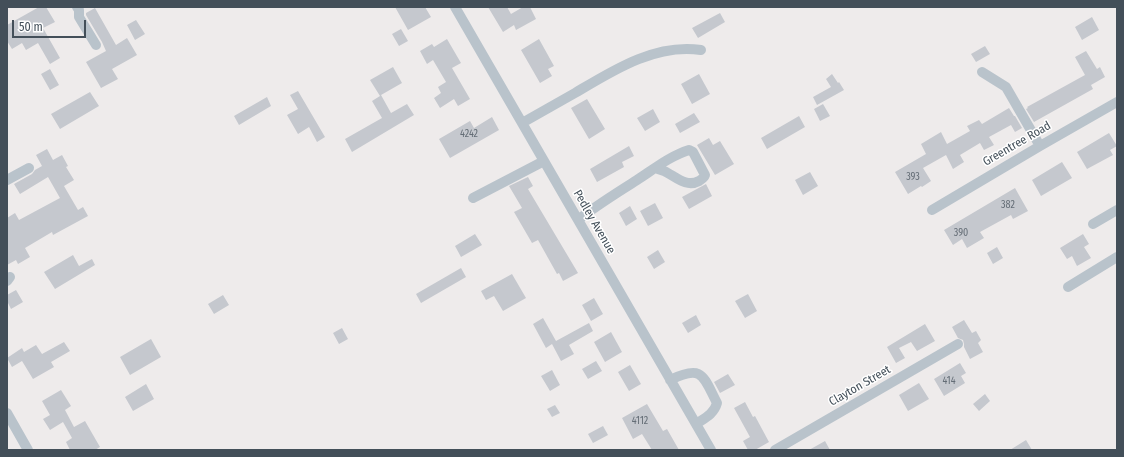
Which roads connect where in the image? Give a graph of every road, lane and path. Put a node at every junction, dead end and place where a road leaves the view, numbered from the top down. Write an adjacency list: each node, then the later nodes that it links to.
1 (77, 7): 3 (street)
2 (455, 7): 7 (street, Pedley Avenue)
3 (96, 45)
4 (700, 50): 7 (street)
5 (982, 72): 8 (street)
6 (1117, 102): 8 (street, Greentree Road)
7 (522, 123): 9 (street, Pedley Avenue)
8 (1040, 146): 14 (street, Greentree Road)
9 (544, 161): 13 (street); 16 (street, Pedley Avenue)
10 (28, 168): 12 (street)
11 (655, 168): 11 (street); 16 (street)
12 (7, 180)
13 (473, 198)
14 (932, 210)
15 (1117, 210): 17 (street)
16 (578, 220): 21 (street, Pedley Avenue)
17 (1092, 224)
18 (1117, 257): 19 (street)
19 (1068, 287)
20 (958, 344): 26 (street, Clayton Street)
21 (670, 380): 23 (street, Pedley Avenue); 23 (street)
22 (7, 413): 24 (street)
23 (696, 424): 25 (street, Pedley Avenue)
24 (28, 450)
25 (711, 450)
26 (775, 450)

